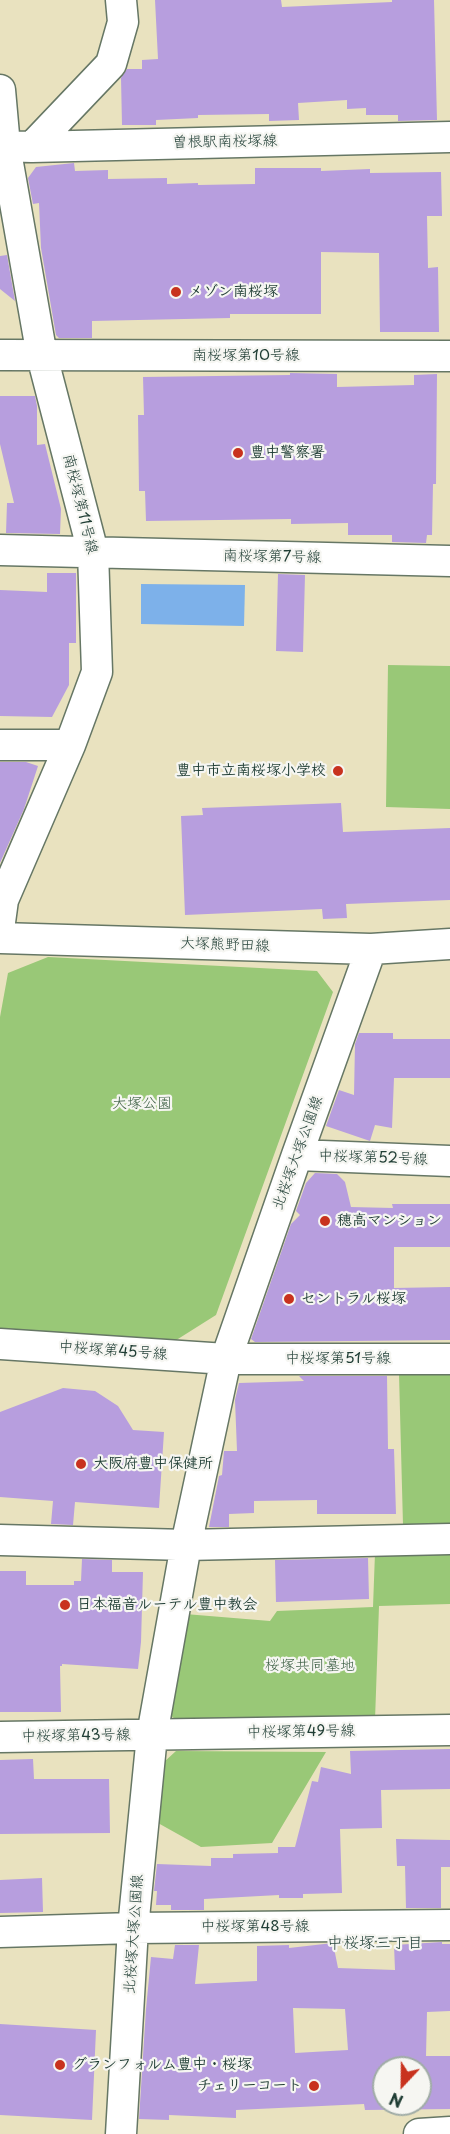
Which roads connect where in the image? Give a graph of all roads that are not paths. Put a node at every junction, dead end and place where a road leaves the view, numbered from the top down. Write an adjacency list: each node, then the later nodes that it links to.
1 (121, 0): 4 (street)
2 (0, 90): 4 (street, 南桜塚第11号線)
3 (450, 137): 4 (street, 曽根駅南桜塚線)
4 (13, 146): 6 (street, 南桜塚第11号線)
5 (0, 355): 6 (street, 南桜塚第10号線)
6 (42, 356): 7 (street, 南桜塚第10号線); 9 (street, 南桜塚第11号線)
7 (450, 356)
8 (0, 550): 9 (street, 南桜塚第7号線)
9 (93, 552): 10 (street, 南桜塚第7号線); 12 (street, 南桜塚第11号線)
10 (450, 561)
11 (0, 745): 12 (street)
12 (70, 746): 13 (street, 南桜塚第11号線)
13 (0, 922)
14 (0, 938): 16 (street, 大塚熊野田線)
15 (450, 944): 16 (street, 大塚熊野田線)
16 (371, 949): 17 (street, 北桜塚大塚公園線)
17 (297, 1155): 18 (street, 中桜塚第52号線); 20 (street, 北桜塚大塚公園線)
18 (450, 1161)
19 (0, 1344): 20 (street, 中桜塚第45号線)
20 (226, 1359): 21 (street, 中桜塚第51号線); 24 (street, 北桜塚大塚公園線)
21 (450, 1359)
22 (450, 1539): 24 (street)
23 (0, 1540): 24 (street)
24 (186, 1545): 26 (street, 北桜塚大塚公園線)
25 (450, 1730): 26 (street, 中桜塚第49号線)
26 (152, 1735): 27 (street, 中桜塚第43号線); 29 (street, 北桜塚大塚公園線)
27 (0, 1737)
28 (450, 1925): 29 (street, 中桜塚第48号線)
29 (133, 1928): 30 (street, 中桜塚第48号線); 32 (street, 北桜塚大塚公園線)
30 (0, 1932)
31 (450, 2132): 33 (street)
32 (121, 2134)
33 (419, 2134)

